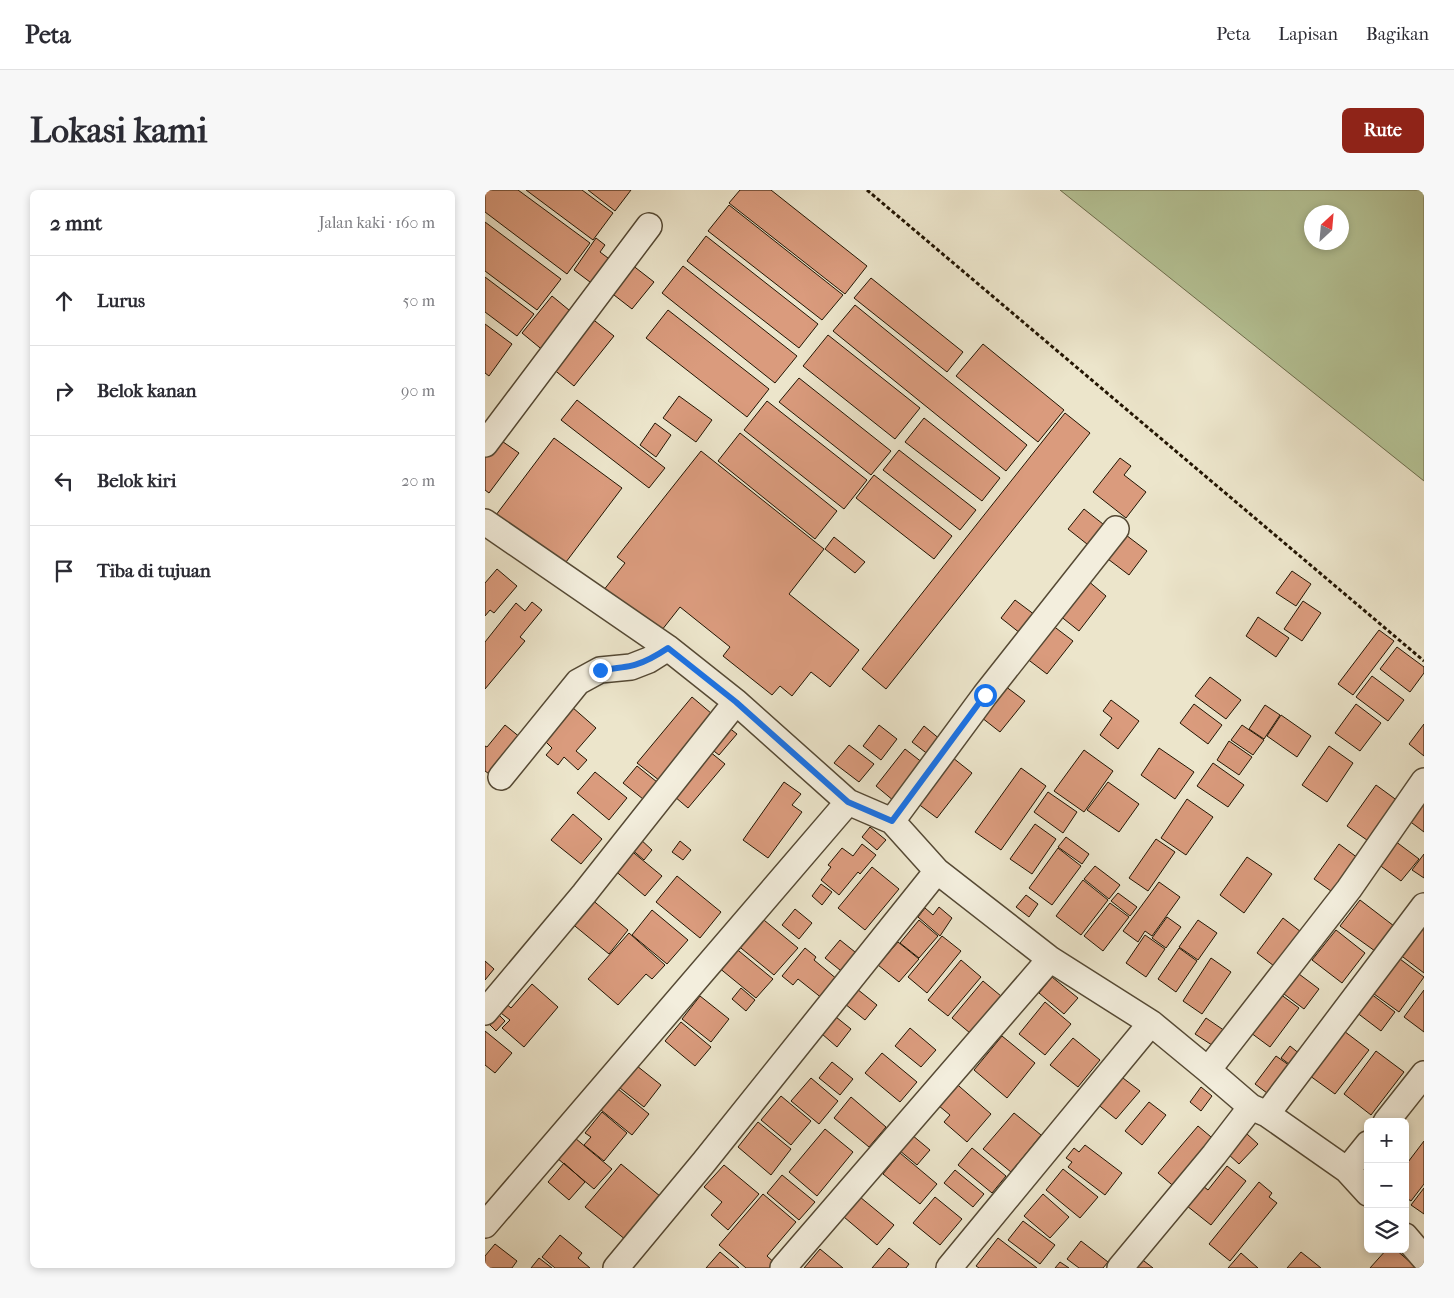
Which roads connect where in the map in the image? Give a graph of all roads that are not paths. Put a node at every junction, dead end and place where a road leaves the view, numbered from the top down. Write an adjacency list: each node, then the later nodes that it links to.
1 (649, 226): 2 (street)
2 (485, 444)
3 (485, 522): 5 (street)
4 (1116, 529): 10 (street)
5 (668, 648): 6 (street); 7 (street)
6 (736, 702): 9 (street); 14 (street)
7 (501, 777)
8 (1424, 781): 16 (street)
9 (848, 802): 10 (street); 23 (street)
10 (892, 821): 11 (street)
11 (937, 871): 13 (street); 26 (street)
12 (1424, 906): 18 (street)
13 (1049, 959): 15 (street); 27 (street)
14 (485, 1012)
15 (1151, 1023): 16 (street); 28 (street)
16 (1208, 1070): 18 (street)
17 (1424, 1074): 19 (street)
18 (1259, 1111): 21 (street); 29 (street)
19 (1389, 1118)
20 (1364, 1149): 21 (street)
21 (1347, 1170): 22 (street)
22 (1364, 1189)
23 (485, 1226)
24 (1409, 1241): 25 (street)
25 (1424, 1258)
26 (616, 1268)
27 (783, 1268)
28 (949, 1268)
29 (1120, 1268)

